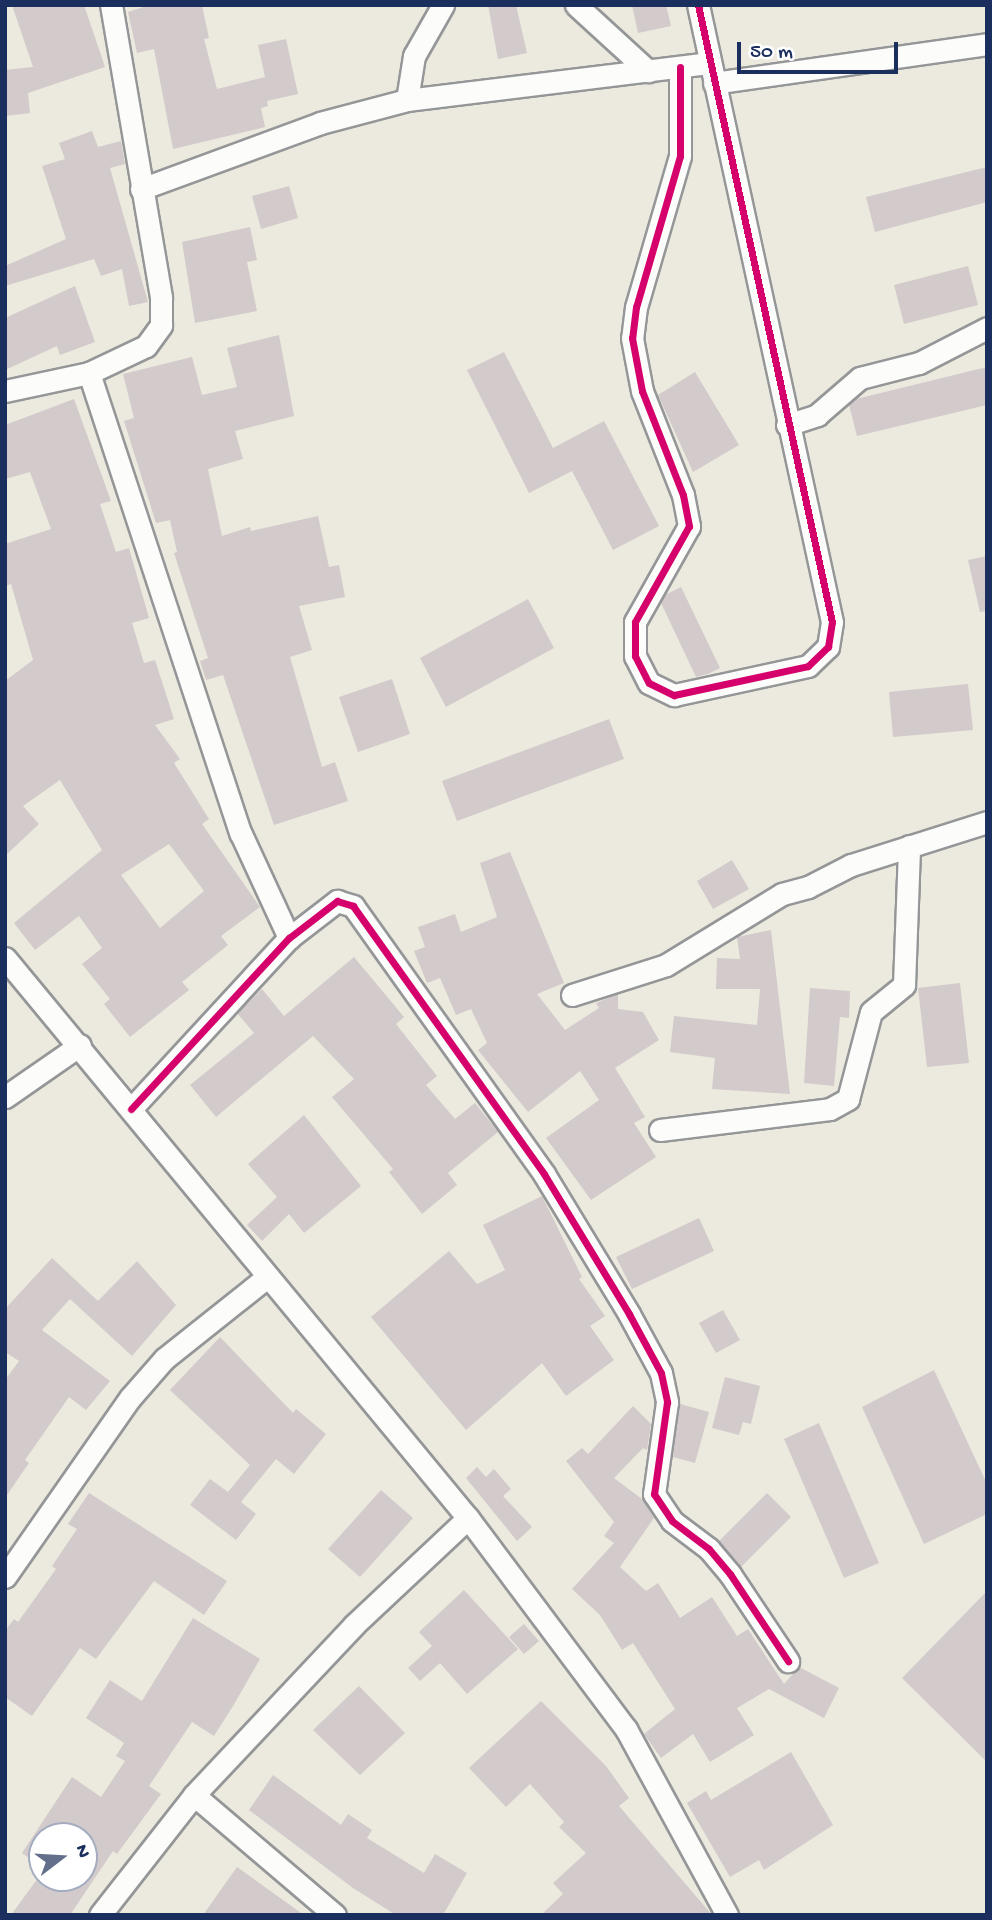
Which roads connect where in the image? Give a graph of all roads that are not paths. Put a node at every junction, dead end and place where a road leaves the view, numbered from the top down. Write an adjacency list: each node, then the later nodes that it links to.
1 (111, 5): 10 (street)
2 (443, 5): 9 (street)
3 (576, 5): 7 (street)
4 (698, 5): 8 (street)
5 (987, 44): 8 (street)
6 (680, 67): 7 (street); 8 (street); 14 (street)
7 (648, 71): 9 (street)
8 (712, 73): 14 (street)
9 (407, 100): 10 (street)
10 (141, 189): 12 (street)
11 (987, 328): 14 (street)
12 (89, 373): 13 (street); 17 (street)
13 (5, 391)
14 (787, 425)
15 (987, 822): 16 (street)
16 (909, 846): 19 (street); 23 (street)
17 (289, 938): 22 (street); 27 (street)
18 (5, 958): 20 (street)
19 (572, 995)
20 (80, 1045): 21 (street); 22 (street)
21 (5, 1097)
22 (131, 1109): 24 (street)
23 (660, 1130)
24 (266, 1278): 25 (street); 26 (street)
25 (468, 1518): 28 (street); 31 (street)
26 (5, 1577)
27 (788, 1661)
28 (194, 1795): 29 (street); 30 (street)
29 (100, 1915)
30 (335, 1915)
31 (727, 1915)

